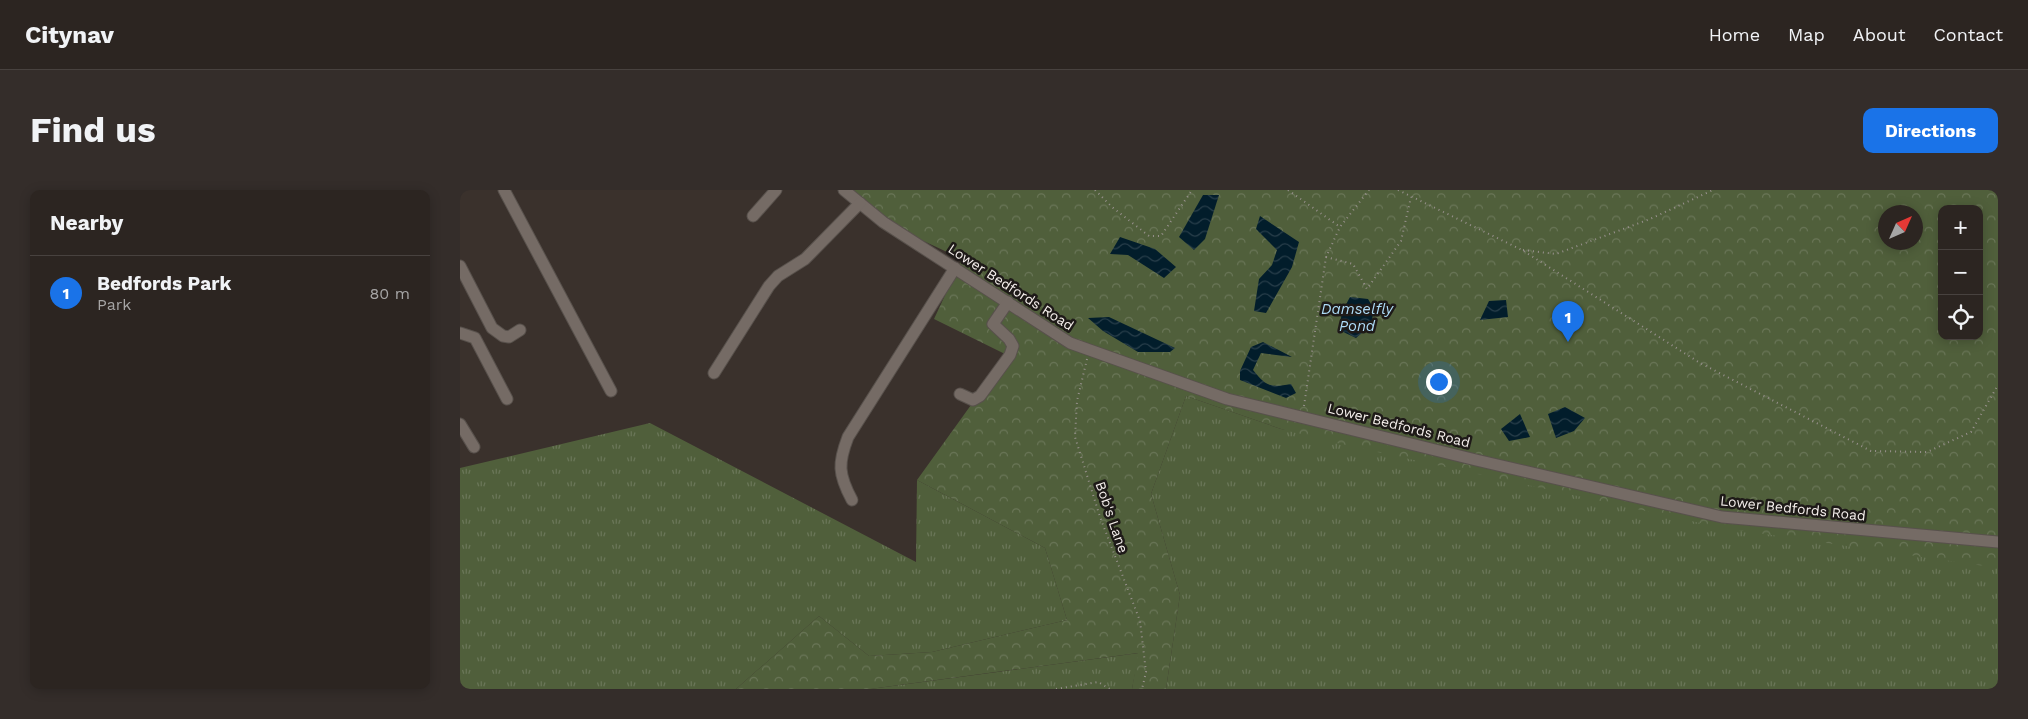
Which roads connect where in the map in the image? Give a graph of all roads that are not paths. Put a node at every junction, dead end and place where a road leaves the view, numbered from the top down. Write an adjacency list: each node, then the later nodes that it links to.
1 (504, 190): 12 (street)
2 (776, 190): 5 (street)
3 (844, 190): 4 (street, Lower Bedfords Road)
4 (860, 203): 7 (street, Lower Bedfords Road); 11 (street)
5 (753, 216)
6 (460, 266): 9 (street)
7 (955, 268): 8 (street, Lower Bedfords Road); 17 (street)
8 (1008, 302): 13 (street); 18 (street, Lower Bedfords Road)
9 (520, 330)
10 (460, 333): 14 (street)
11 (714, 373)
12 (611, 392)
13 (960, 394)
14 (508, 399)
15 (460, 424): 16 (street)
16 (474, 447)
17 (852, 500)
18 (1998, 542)

